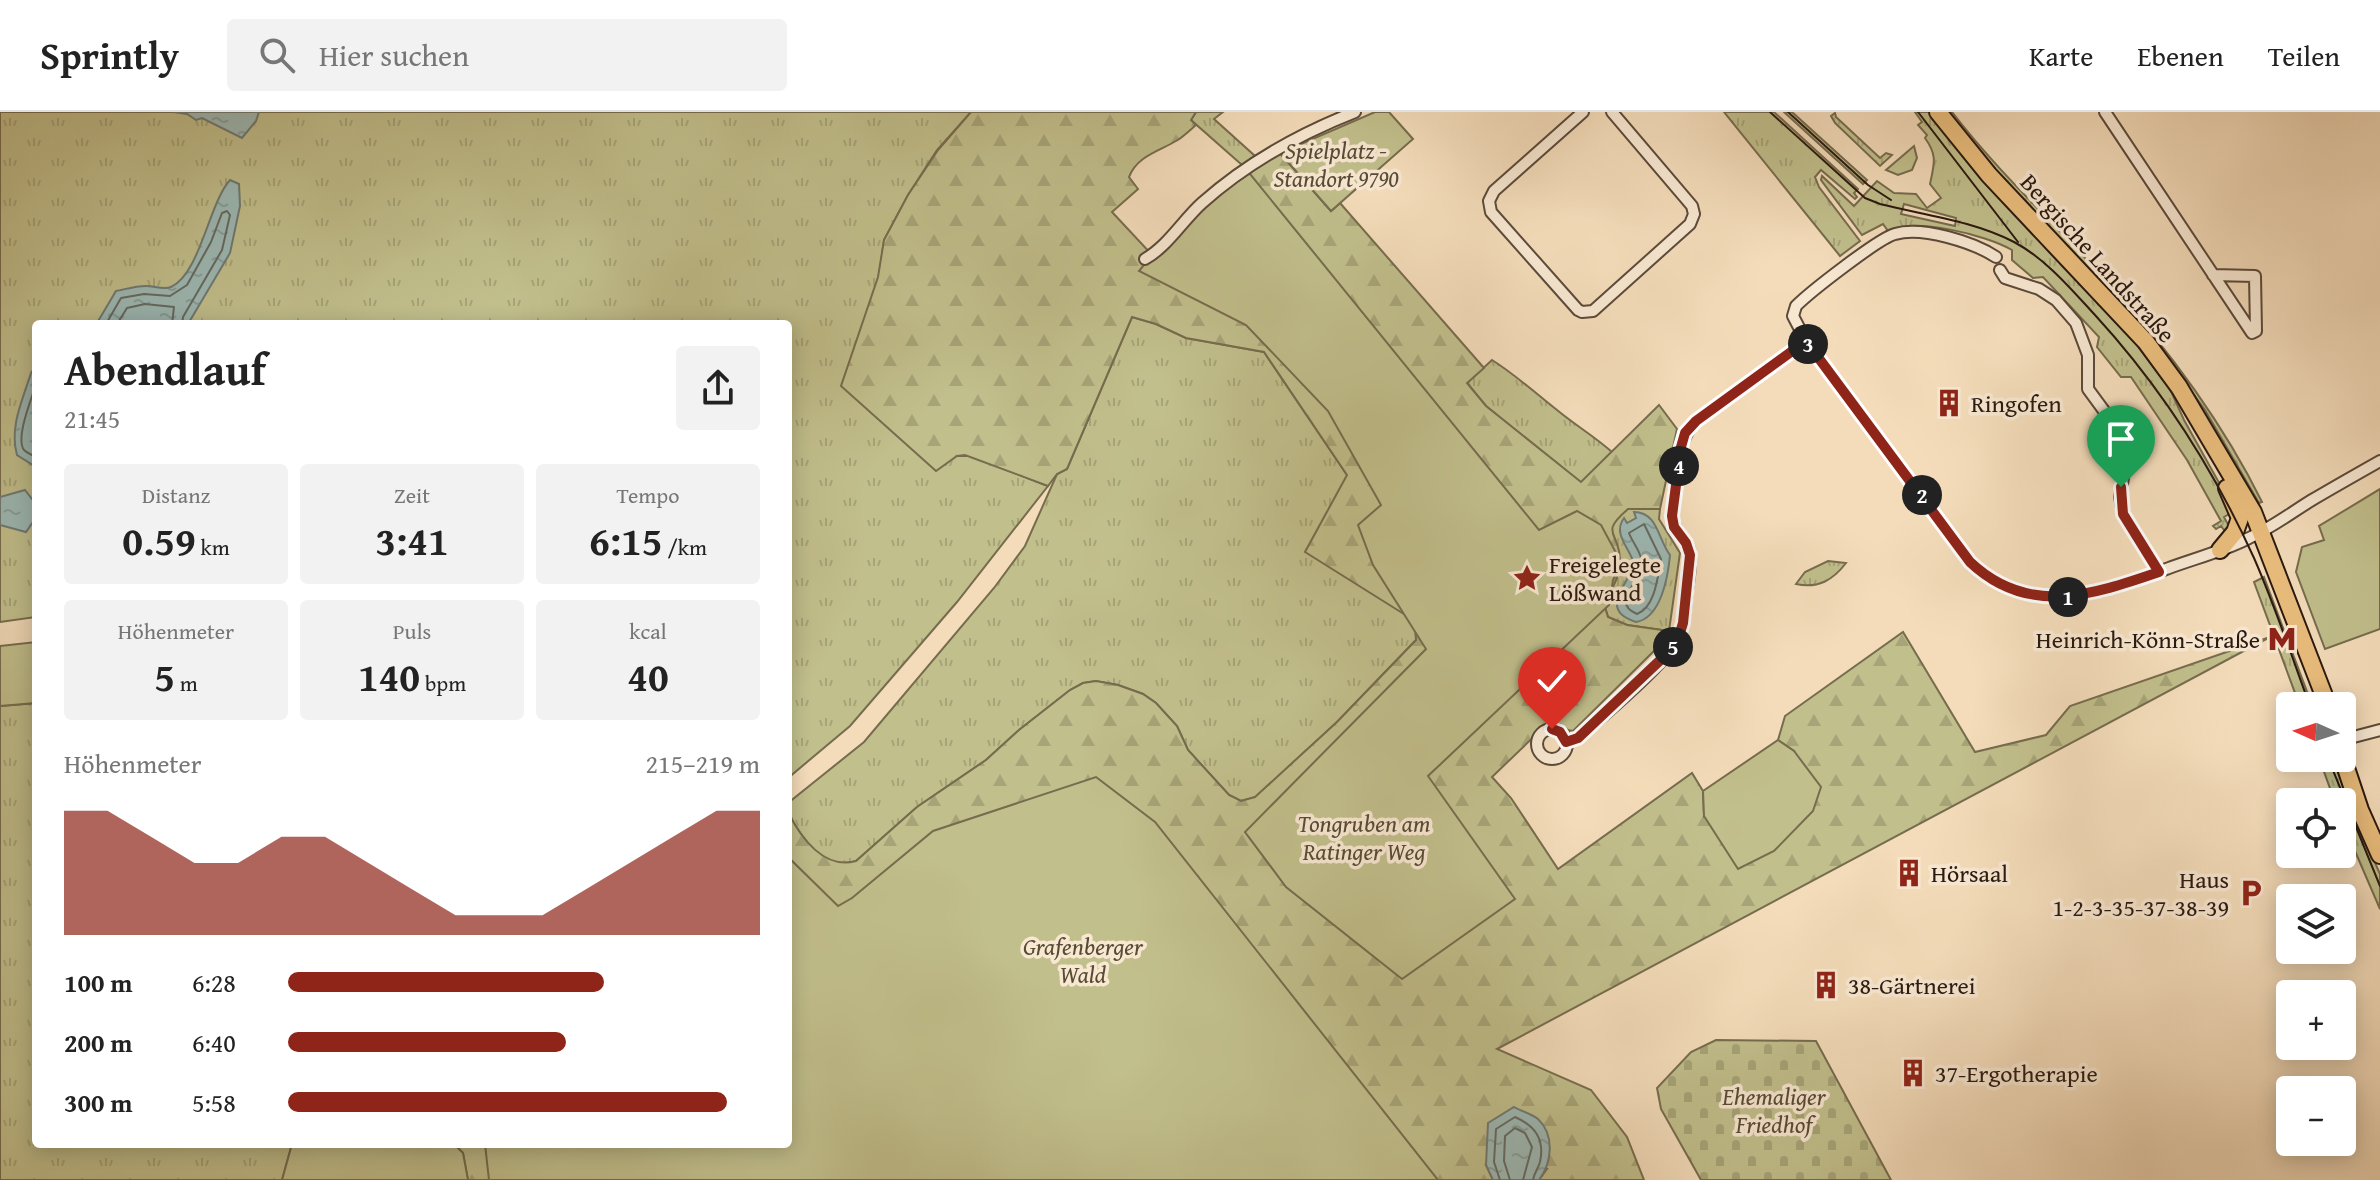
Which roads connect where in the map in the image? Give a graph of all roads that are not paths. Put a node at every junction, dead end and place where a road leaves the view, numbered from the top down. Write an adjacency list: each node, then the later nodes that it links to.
1 (1355, 112): 7 (street)
2 (1583, 112): 3 (street)
3 (1612, 112)
4 (1938, 112): 11 (main road, Bergische Landstraße)
5 (2105, 112): 9 (street)
6 (1996, 257): 10 (street)
7 (1145, 259)
8 (2000, 270): 15 (street)
9 (2213, 275): 9 (street)
10 (1806, 341): 15 (street); 19 (street)
11 (2220, 456): 13 (main road, Bergische Landstraße); 14 (main road)
12 (2380, 461): 13 (street)
13 (2262, 532): 14 (street); 16 (main road, Bergische Landstraße)
14 (2220, 550): 15 (street)
15 (2159, 572)
16 (2323, 692)
17 (2380, 730): 18 (street)
18 (2356, 736)
19 (1566, 742)
20 (2347, 772): 21 (main road)
21 (2380, 855)

